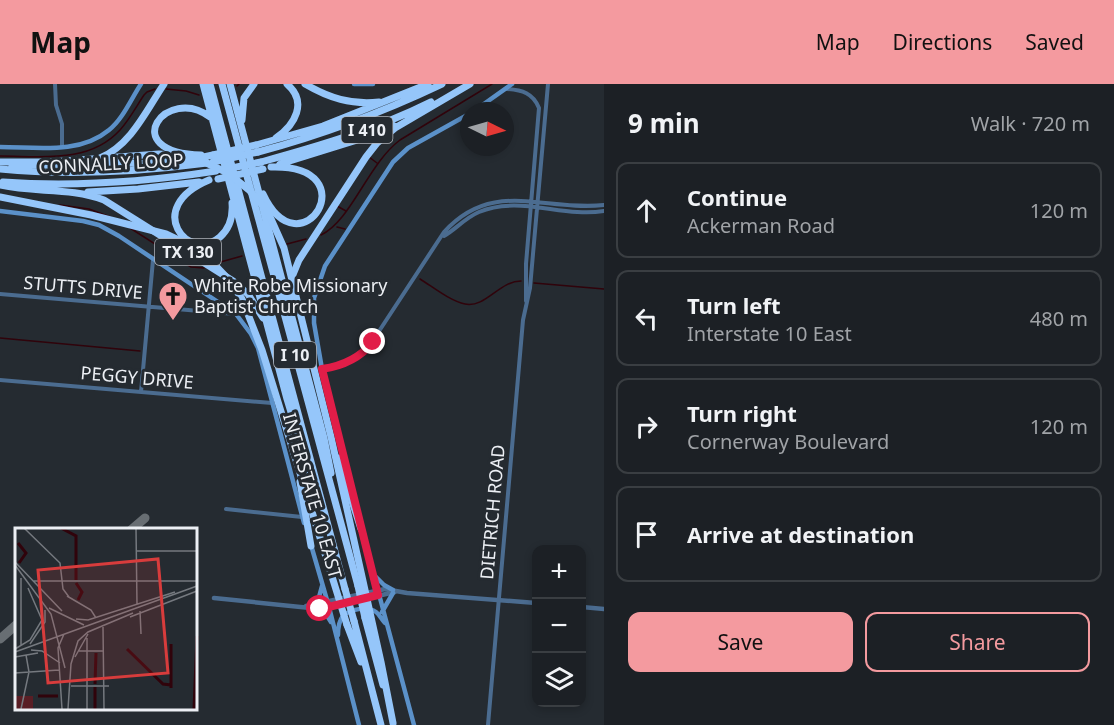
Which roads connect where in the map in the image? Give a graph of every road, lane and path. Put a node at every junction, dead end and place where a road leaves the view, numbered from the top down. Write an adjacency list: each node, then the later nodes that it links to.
1 (55, 84): 31 (street)
2 (141, 84): 31 (main road)
3 (164, 84): 34 (highway)
4 (202, 84): 26 (highway)
5 (210, 84): 69 (highway, I 10)
6 (222, 84): 70 (highway, I 10)
7 (230, 84): 28 (highway)
8 (254, 84): 28 (highway)
9 (287, 84): 29 (highway)
10 (305, 84): 20 (highway)
11 (354, 84): 12 (main road)
12 (373, 84)
13 (428, 84): 20 (highway)
14 (442, 84): 32 (highway, I 410)
15 (468, 84): 25 (highway); 36 (highway, CONNALLY LOOP / I 410)
16 (513, 84): 18 (main road)
17 (548, 84): 24 (street, DIETRICH ROAD)
18 (507, 89): 21 (main road); 23 (street)
19 (191, 100): 26 (highway)
20 (390, 101): 29 (highway)
21 (488, 102)
22 (165, 104): 33 (highway)
23 (539, 108): 24 (street); 44 (street, DIETRICH ROAD)
24 (546, 108): 45 (street, DIETRICH ROAD)
25 (416, 116): 36 (highway); 57 (highway)
26 (212, 119): 40 (highway)
27 (460, 119): 59 (main road, INTERSTATE 10 EAST)
28 (245, 140): 39 (highway)
29 (264, 143): 32 (highway)
30 (0, 147): 31 (main road)
31 (62, 147)
32 (257, 149): 33 (highway, bridge)
33 (213, 158): 34 (highway); 35 (highway, CONNALLY LOOP)
34 (81, 164): 35 (highway)
35 (0, 166): 88 (highway, CONNALLY LOOP, bridge)
36 (265, 166): 37 (highway, CONNALLY LOOP / I 410, bridge); 39 (highway)
37 (217, 175): 38 (highway); 41 (highway, CONNALLY LOOP / I 410)
38 (209, 180): 40 (highway); 42 (highway)
39 (255, 180): 57 (highway)
40 (229, 182): 58 (highway)
41 (0, 183): 42 (highway, TX 130)
42 (67, 193): 58 (highway, TX 130)
43 (0, 197): 84 (highway, bridge)
44 (532, 201): 45 (street); 47 (street, DIETRICH ROAD); 51 (street)
45 (538, 202): 46 (street); 48 (street, DIETRICH ROAD)
46 (604, 206)
47 (531, 207): 48 (street); 51 (street); 54 (street, DIETRICH ROAD)
48 (537, 208): 50 (street); 54 (street, DIETRICH ROAD)
49 (0, 211): 52 (main road)
50 (604, 211)
51 (443, 236): 59 (street)
52 (153, 260): 55 (street); 56 (main road)
53 (0, 294): 55 (street, STUTTS DRIVE)
54 (526, 302): 76 (street, DIETRICH ROAD)
55 (149, 307): 56 (street, STUTTS DRIVE); 62 (street)
56 (236, 314): 64 (main road, INTERSTATE 10 EAST)
57 (292, 316): 61 (highway)
58 (274, 351): 63 (highway, TX 130)
59 (322, 369): 67 (main road, INTERSTATE 10 EAST)
60 (0, 380): 62 (street, PEGGY DRIVE)
61 (309, 383): 67 (highway); 70 (highway)
62 (141, 392): 64 (street, PEGGY DRIVE)
63 (287, 399): 68 (highway); 69 (highway, TX 130)
64 (272, 403): 66 (main road, INTERSTATE 10 EAST)
65 (226, 509): 66 (street)
66 (302, 517): 68 (main road, INTERSTATE 10 EAST)
67 (362, 529): 71 (main road, INTERSTATE 10 EAST)
68 (311, 546): 72 (main road, INTERSTATE 10 EAST)
69 (333, 546): 84 (highway, I 10, bridge)
70 (347, 549): 88 (highway, I 10, bridge)
71 (373, 573): 73 (main road, INTERSTATE 10 EAST); 74 (main road)
72 (322, 583): 78 (main road, INTERSTATE 10 EAST); 79 (main road)
73 (377, 592): 74 (street); 78 (street); 83 (main road, INTERSTATE 10 EAST)
74 (394, 592): 76 (street); 83 (main road)
75 (214, 598): 79 (street)
76 (500, 600): 77 (street); 92 (street, DIETRICH ROAD)
77 (532, 603)
78 (328, 604): 79 (street); 81 (street); 85 (main road, INTERSTATE 10 EAST)
79 (308, 605): 81 (street)
80 (586, 607): 82 (street)
81 (319, 609): 85 (main road)
82 (604, 609)
83 (382, 612): 86 (main road, INTERSTATE 10 EAST)
84 (351, 623): 90 (highway, I 10)
85 (334, 627): 87 (main road, INTERSTATE 10 EAST)
86 (389, 627): 87 (main road); 91 (main road, INTERSTATE 10 EAST)
87 (337, 641): 89 (main road, INTERSTATE 10 EAST)
88 (393, 724)
89 (359, 725)
90 (381, 725)
91 (414, 725)
92 (488, 725)

